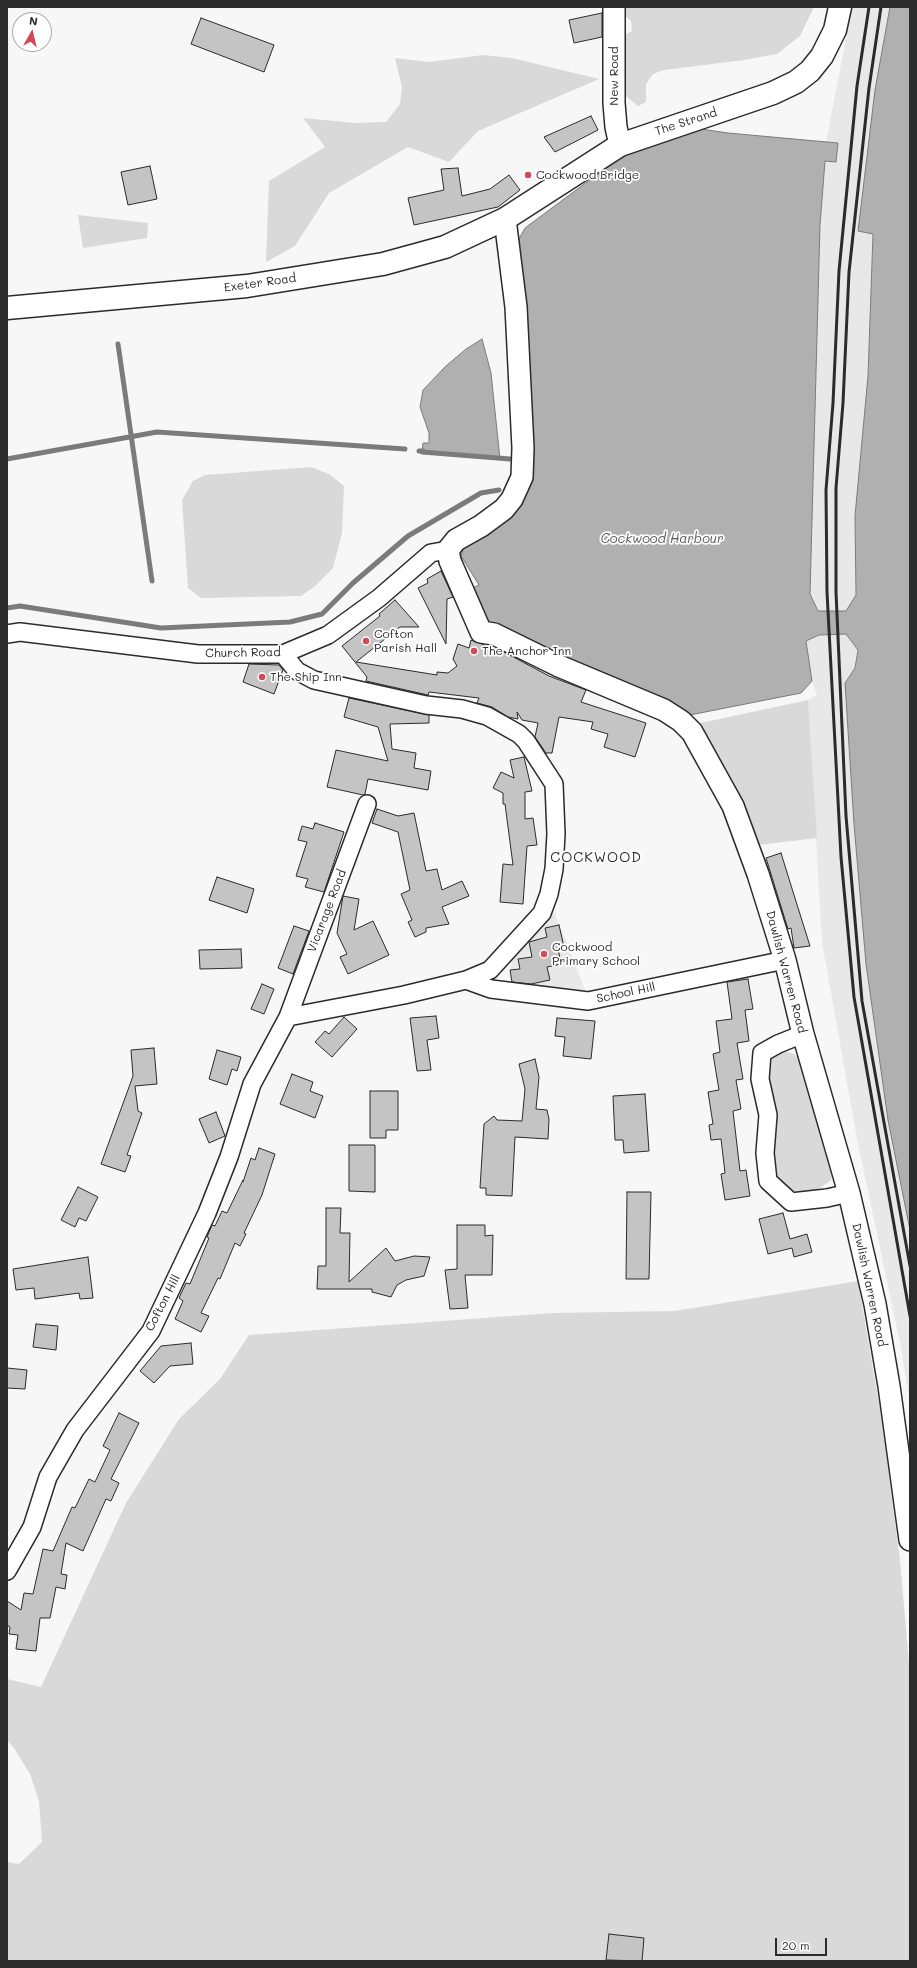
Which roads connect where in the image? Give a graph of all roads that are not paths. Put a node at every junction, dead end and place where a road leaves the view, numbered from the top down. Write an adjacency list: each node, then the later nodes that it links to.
1 (614, 7): 3 (street, New Road)
2 (840, 7): 3 (main road, The Strand)
3 (620, 145): 4 (main road, The Strand)
4 (506, 219): 5 (main road, Exeter Road); 6 (street)
5 (7, 308)
6 (448, 550): 8 (street, Church Road); 10 (street, Dawlish Warren Road)
7 (7, 634): 8 (street, Church Road)
8 (284, 654): 11 (street)
9 (367, 804): 12 (street, Vicarage Road)
10 (785, 960): 11 (street, School Hill); 13 (street, Dawlish Warren Road)
11 (466, 980): 12 (street)
12 (288, 1017): 16 (street, Cofton Hill)
13 (803, 1034): 14 (street, Dawlish Warren Road); 14 (street)
14 (848, 1193): 15 (street, Dawlish Warren Road)
15 (910, 1540)
16 (7, 1571)

